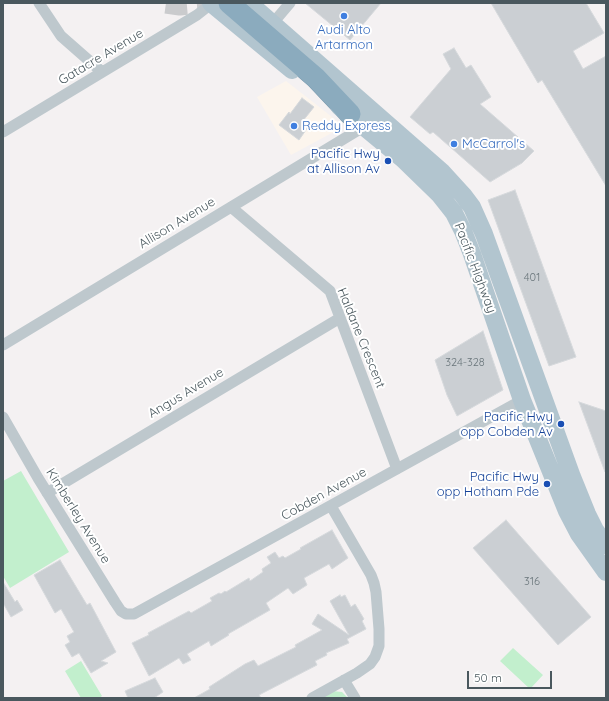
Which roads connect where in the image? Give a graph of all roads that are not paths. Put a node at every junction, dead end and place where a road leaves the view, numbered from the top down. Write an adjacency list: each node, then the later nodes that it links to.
1 (39, 3): 6 (street)
2 (217, 3): 6 (street, Gatacre Avenue); 7 (highway)
3 (249, 3): 5 (main road, Pacific Highway)
4 (290, 3): 5 (street)
5 (272, 23): 17 (main road, Pacific Highway)
6 (102, 72): 8 (street, Gatacre Avenue)
7 (357, 120): 9 (street, Allison Avenue); 12 (main road, Pacific Highway)
8 (3, 132)
9 (232, 206): 10 (street, Haldane Crescent); 11 (street, Allison Avenue)
10 (340, 318): 14 (street, Haldane Crescent); 15 (street, Angus Avenue)
11 (3, 345)
12 (522, 400): 14 (street, Cobden Avenue); 17 (main road, Pacific Highway)
13 (3, 417): 15 (street, Kimberley Avenue)
14 (397, 469): 16 (street, Cobden Avenue)
15 (47, 493): 19 (street, Kimberley Avenue)
16 (331, 506): 19 (street, Cobden Avenue); 20 (street)
17 (602, 549): 18 (main road, Pacific Highway)
18 (606, 572)
19 (141, 612)
20 (344, 680): 21 (street); 22 (street)
21 (312, 698)
22 (355, 698)

